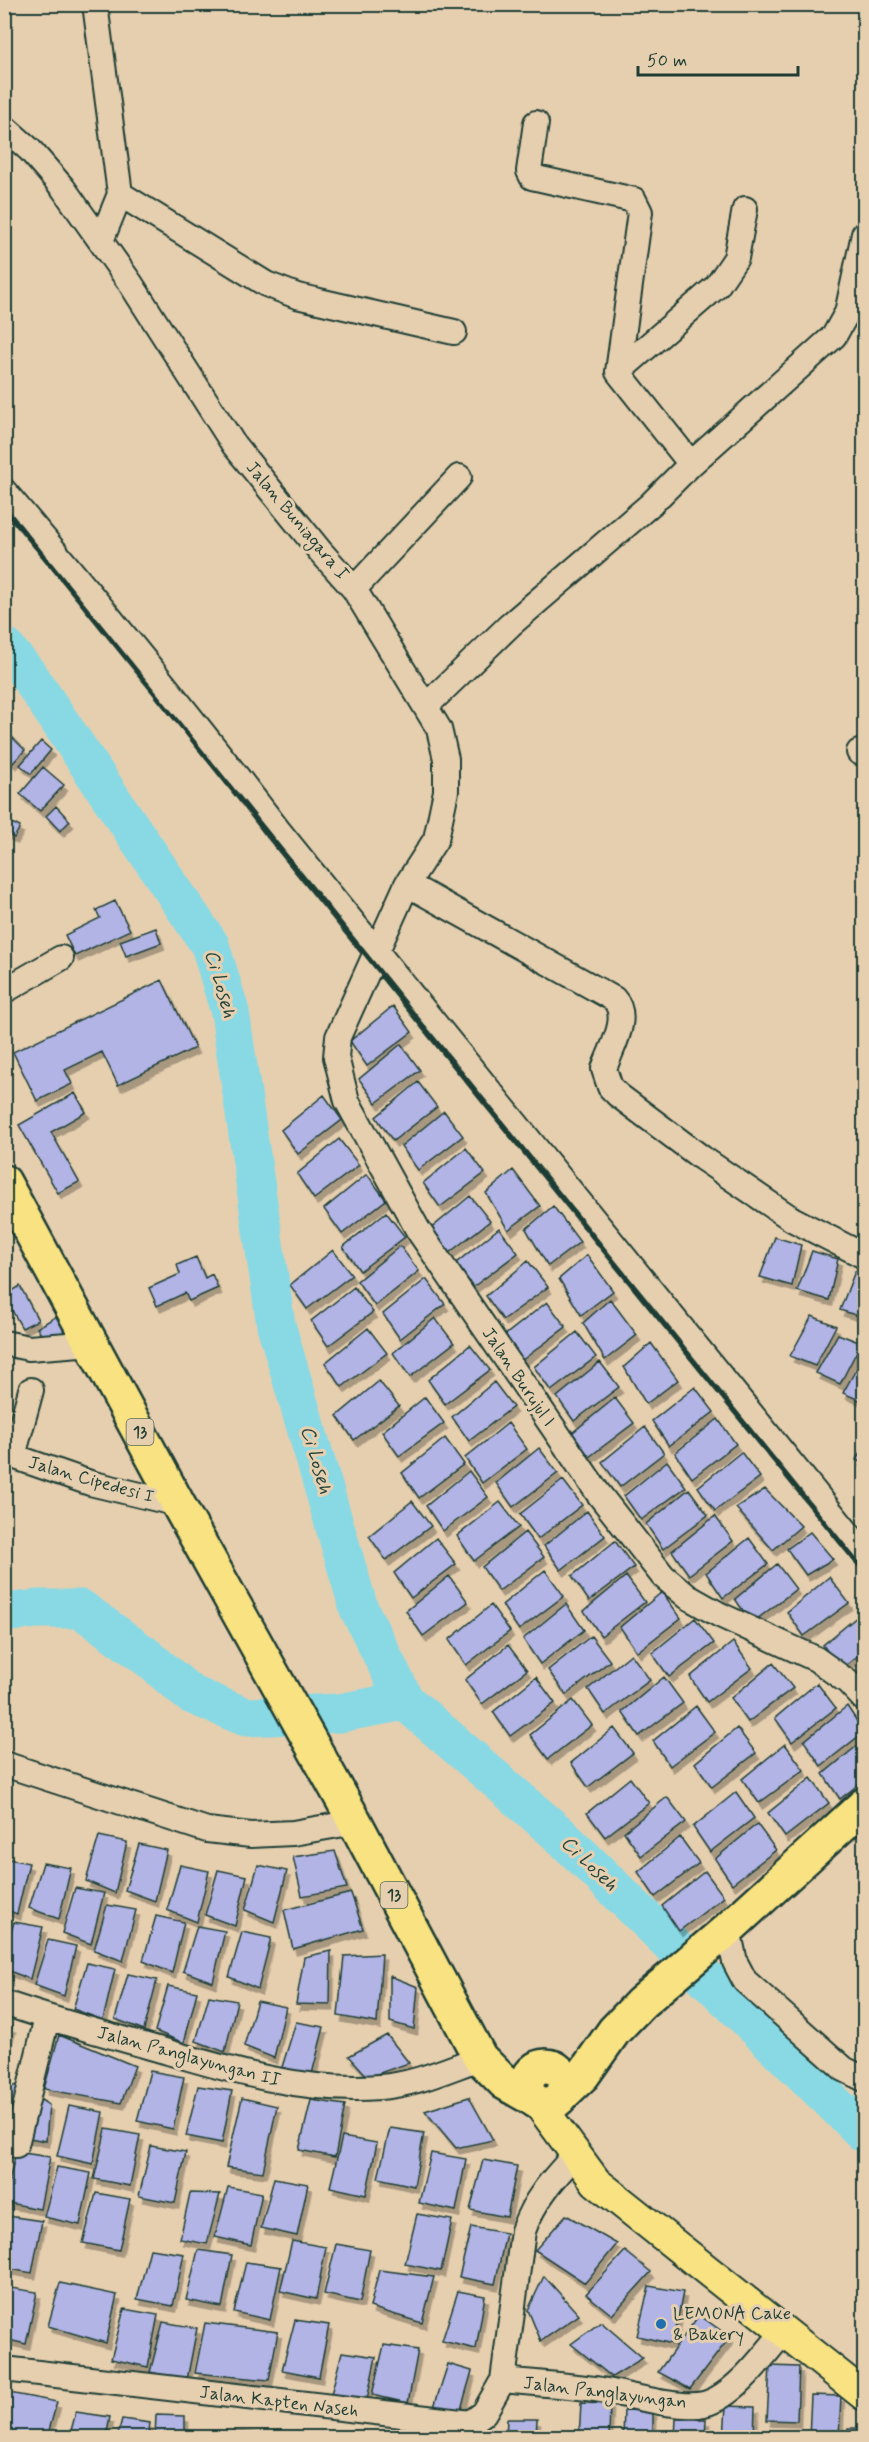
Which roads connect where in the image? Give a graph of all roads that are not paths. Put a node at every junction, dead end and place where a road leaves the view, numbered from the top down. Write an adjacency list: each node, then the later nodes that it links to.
1 (95, 4): 4 (street)
2 (536, 123): 9 (street)
3 (4, 127): 7 (street, Jalan Buniagara I)
4 (120, 194): 7 (street); 8 (street)
5 (746, 209): 9 (street)
6 (864, 234): 10 (street)
7 (101, 241): 13 (street, Jalan Buniagara I)
8 (454, 332)
9 (618, 372): 10 (street)
10 (691, 464): 14 (street)
11 (459, 477): 13 (street)
12 (4, 491): 16 (street)
13 (354, 589): 14 (street, Jalan Buniagara I)
14 (426, 706): 15 (street, Jalan Buniagara I)
15 (407, 884): 16 (street, Jalan Buniagara I); 20 (street)
16 (378, 953): 26 (street); 27 (street, Jalan Burujul I)
17 (61, 958): 18 (street)
18 (4, 990)
19 (4, 1182): 22 (highway, 13)
20 (864, 1256)
21 (4, 1343): 22 (street)
22 (93, 1343): 25 (highway, 13)
23 (31, 1390): 24 (street)
24 (9, 1455): 25 (street, Jalan Cipedesi I)
25 (178, 1504): 30 (highway, 13)
26 (864, 1553)
27 (864, 1699)
28 (4, 1764): 30 (street)
29 (864, 1805): 31 (highway)
30 (355, 1822): 35 (highway, 13)
31 (722, 1934): 34 (highway); 37 (street)
32 (4, 2003): 33 (street, Jalan Panglayungan II)
33 (47, 2018): 35 (street, Jalan Panglayungan II); 39 (street)
34 (614, 2031): 36 (highway); 38 (highway)
35 (480, 2058): 36 (highway); 38 (highway, 13)
36 (542, 2067): 38 (highway)
37 (864, 2079)
38 (549, 2099): 40 (main road); 41 (main road)
39 (16, 2145)
40 (576, 2154): 41 (main road); 44 (street, Jalan Kapten Naseh)
41 (596, 2182): 42 (main road)
42 (785, 2330): 44 (street, Jalan Panglayungan); 45 (main road)
43 (4, 2369): 44 (street, Jalan Kapten Naseh)
44 (503, 2380)
45 (864, 2395)

